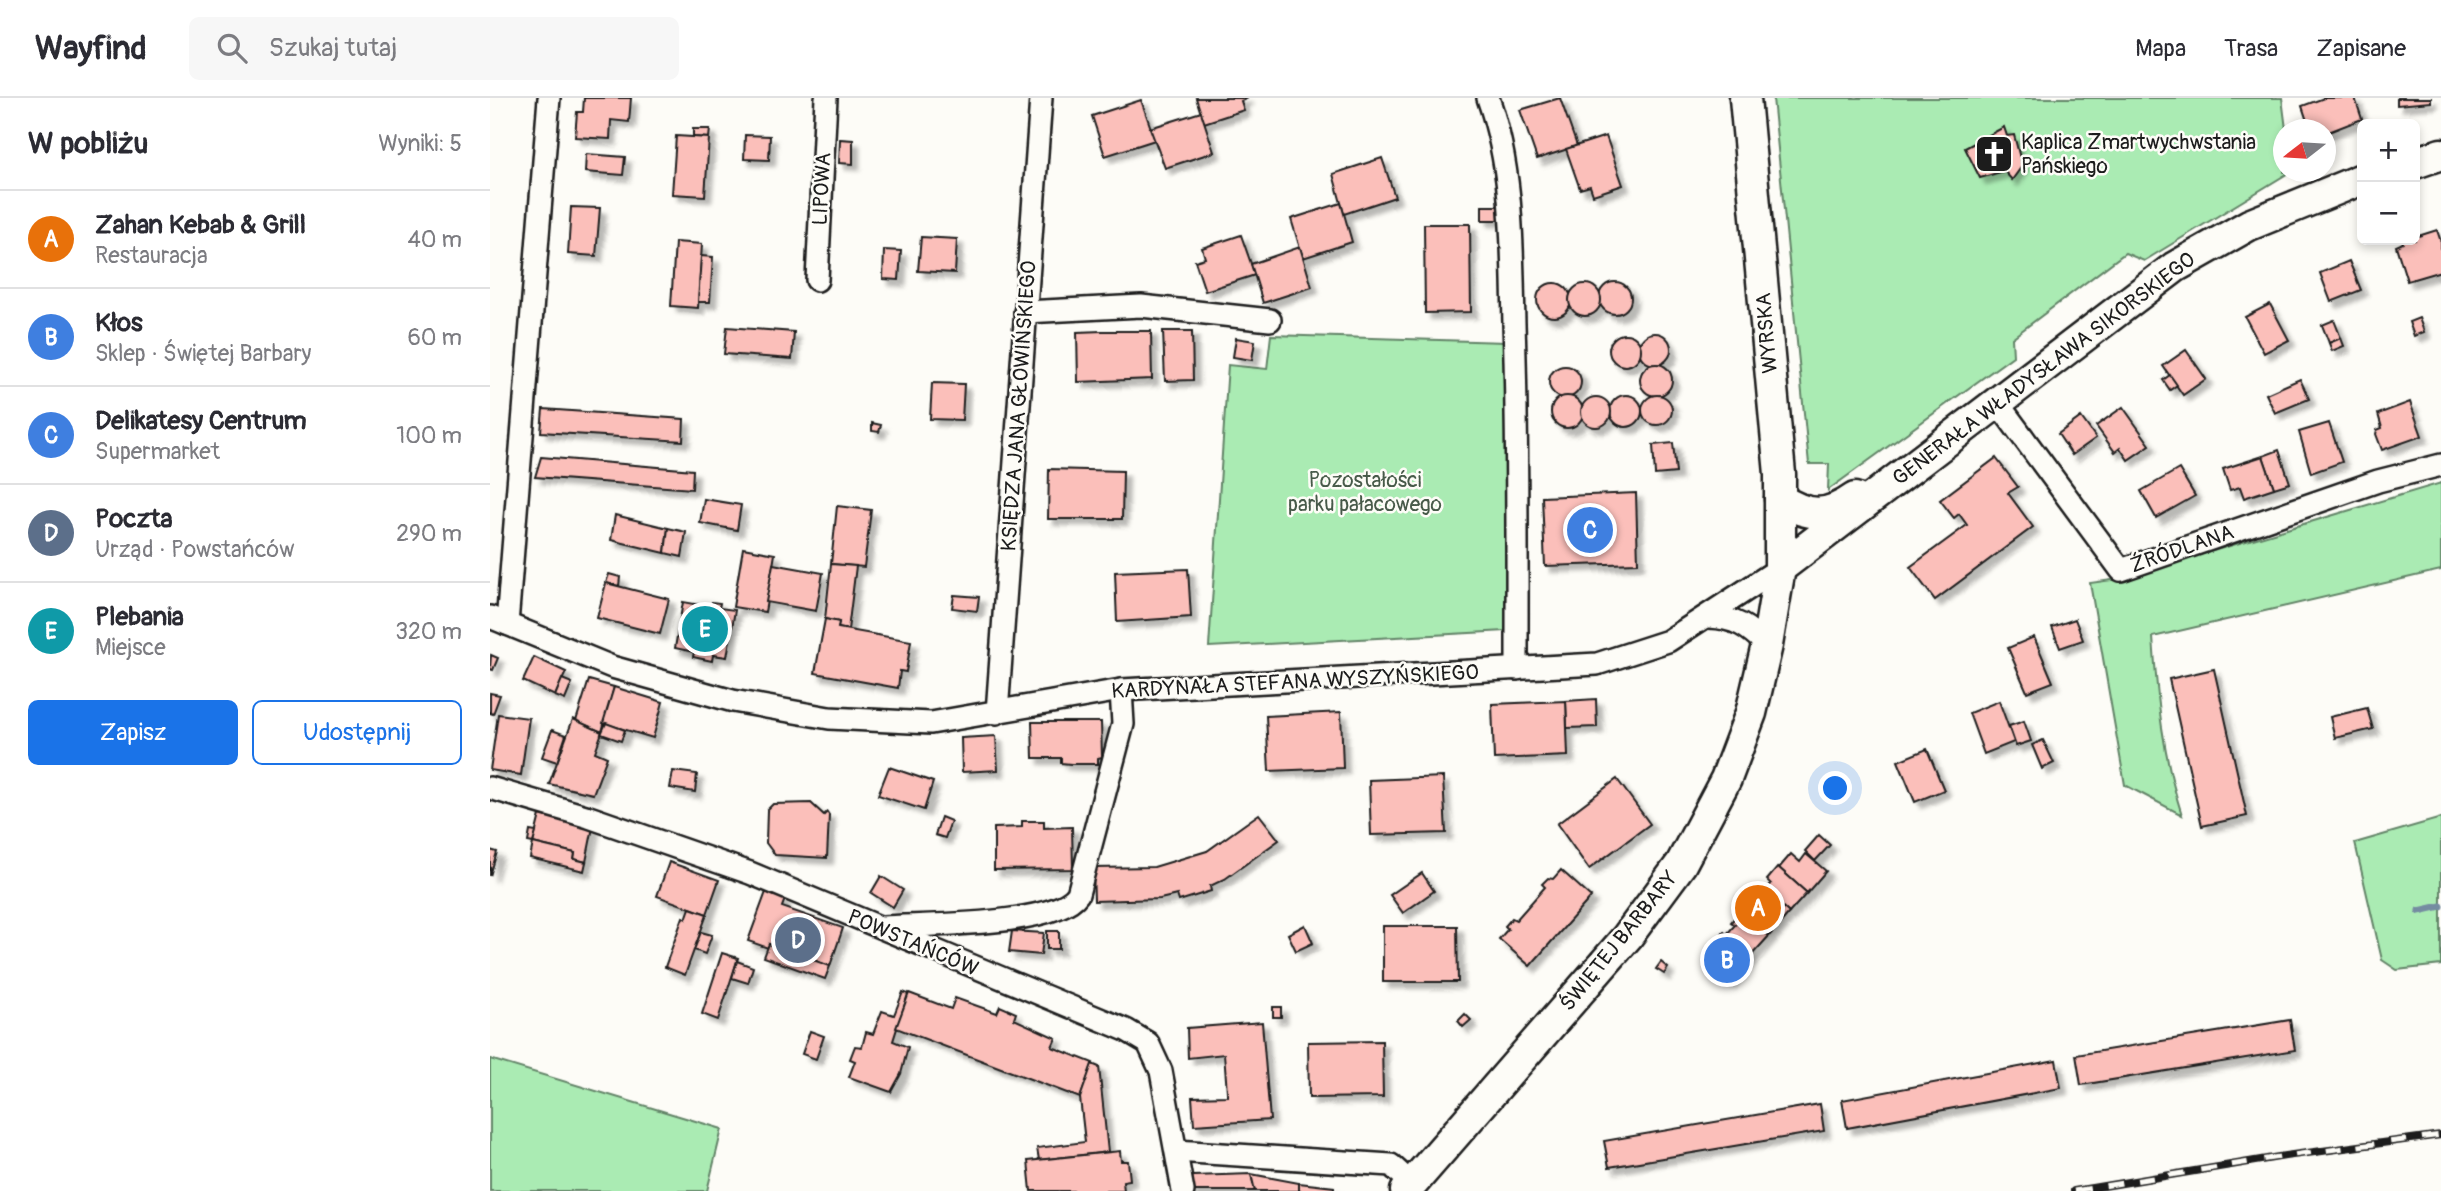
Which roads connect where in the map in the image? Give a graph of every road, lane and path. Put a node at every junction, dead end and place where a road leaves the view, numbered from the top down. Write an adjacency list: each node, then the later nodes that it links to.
1 (549, 98): 18 (street, KARDYNAŁA STEFANA WYSZYŃSKIEGO)
2 (826, 98): 9 (street, LIPOWA)
3 (1041, 98): 10 (street, KSIĘDZA JANA GŁOWIŃSKIEGO)
4 (1489, 98): 20 (street)
5 (1745, 98): 15 (street, WYRSKA)
6 (2441, 154): 7 (street)
7 (2420, 161)
8 (2357, 181): 12 (street, GENERAŁA WŁADYSŁAWA SIKORSKIEGO)
9 (817, 280)
10 (1025, 312): 11 (street); 22 (street, KSIĘDZA JANA GŁOWIŃSKIEGO)
11 (1270, 320)
12 (1997, 402): 13 (street, GENERAŁA WŁADYSŁAWA SIKORSKIEGO); 14 (street, ŹRÓDLANA)
13 (1941, 445): 15 (street); 16 (street, GENERAŁA WŁADYSŁAWA SIKORSKIEGO)
14 (2441, 465)
15 (1780, 499): 16 (street, WYRSKA)
16 (1780, 568): 17 (street, KARDYNAŁA STEFANA WYSZYŃSKIEGO); 19 (street, ŚWIĘTEJ BARBARY)
17 (1709, 617): 19 (street); 20 (street, KARDYNAŁA STEFANA WYSZYŃSKIEGO)
18 (499, 620): 22 (street, KARDYNAŁA STEFANA WYSZYŃSKIEGO)
19 (1768, 645): 26 (street, ŚWIĘTEJ BARBARY)
20 (1517, 669): 21 (street, KARDYNAŁA STEFANA WYSZYŃSKIEGO)
21 (1121, 690): 22 (street, KARDYNAŁA STEFANA WYSZYŃSKIEGO); 24 (street)
22 (997, 713)
23 (490, 788): 24 (street, POWSTAŃCÓW)
24 (877, 927): 25 (street, POWSTAŃCÓW)
25 (1176, 1151): 26 (street); 27 (street, POWSTAŃCÓW)
26 (1403, 1180)
27 (1183, 1191)

